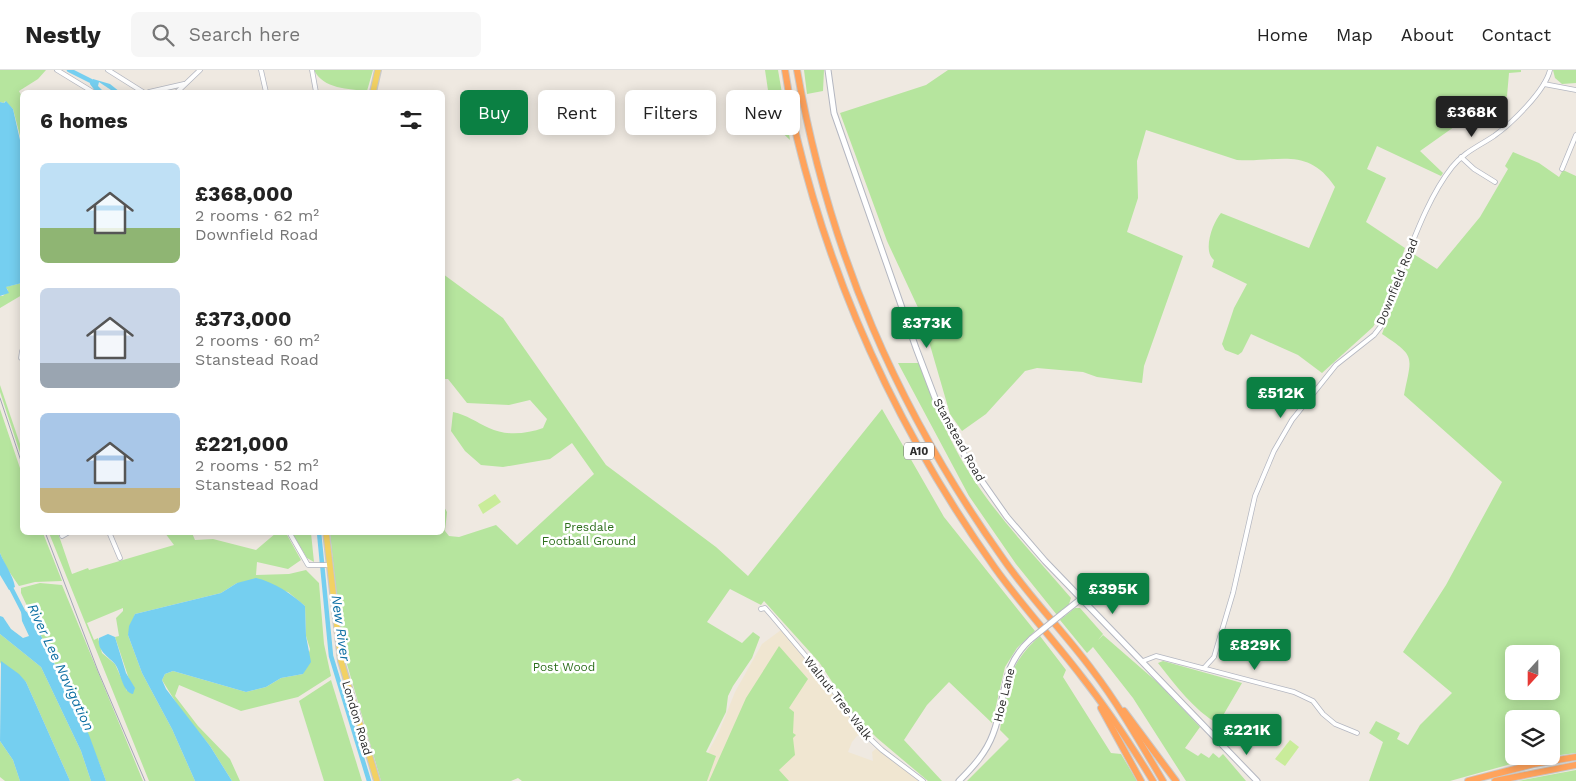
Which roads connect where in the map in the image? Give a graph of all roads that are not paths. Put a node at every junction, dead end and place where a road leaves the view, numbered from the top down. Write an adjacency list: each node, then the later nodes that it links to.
1 (57, 70): 17 (street)
2 (108, 70): 18 (street)
3 (200, 70): 12 (street)
4 (261, 70): 21 (street)
5 (312, 70): 22 (street)
6 (378, 70): 23 (main road)
7 (786, 70): 40 (highway, A10)
8 (797, 70): 39 (highway, A10)
9 (828, 70): 33 (main road, Stanstead Road)
10 (1550, 70): 11 (street)
11 (1549, 76): 13 (street, Downfield Road); 15 (street)
12 (184, 84): 19 (street); 20 (street)
13 (1544, 84): 15 (street); 25 (street, Downfield Road)
14 (1576, 85): 16 (street)
15 (1558, 86): 16 (street)
16 (1574, 89)
17 (90, 90)
18 (140, 90)
19 (158, 90)
20 (179, 90)
21 (266, 90)
22 (316, 90)
23 (373, 90)
24 (1576, 135): 26 (street)
25 (1461, 157): 27 (street); 35 (street, Downfield Road)
26 (1562, 169)
27 (1495, 182)
28 (110, 535): 31 (street)
29 (291, 535): 32 (street)
30 (326, 535): 32 (main road, London Road)
31 (120, 558)
32 (327, 565): 44 (main road, London Road)
33 (1082, 598): 36 (main road, Stanstead Road); 46 (main road, Hoe Lane, bridge)
34 (761, 609): 45 (street, Walnut Tree Walk)
35 (1212, 660): 37 (street, Downfield Road); 38 (street)
36 (1143, 661): 37 (street); 51 (main road, Stanstead Road)
37 (1204, 668): 38 (street)
38 (1215, 670): 41 (street)
39 (1094, 672): 49 (highway, A10); 50 (highway)
40 (1084, 679): 47 (highway); 48 (highway, A10)
41 (1357, 733)
42 (1576, 757): 52 (highway)
43 (1576, 764): 53 (highway)
44 (377, 781)
45 (924, 781)
46 (959, 781)
47 (1141, 781)
48 (1153, 781)
49 (1163, 781)
50 (1176, 781)
51 (1257, 781)
52 (1468, 781)
53 (1495, 781)

